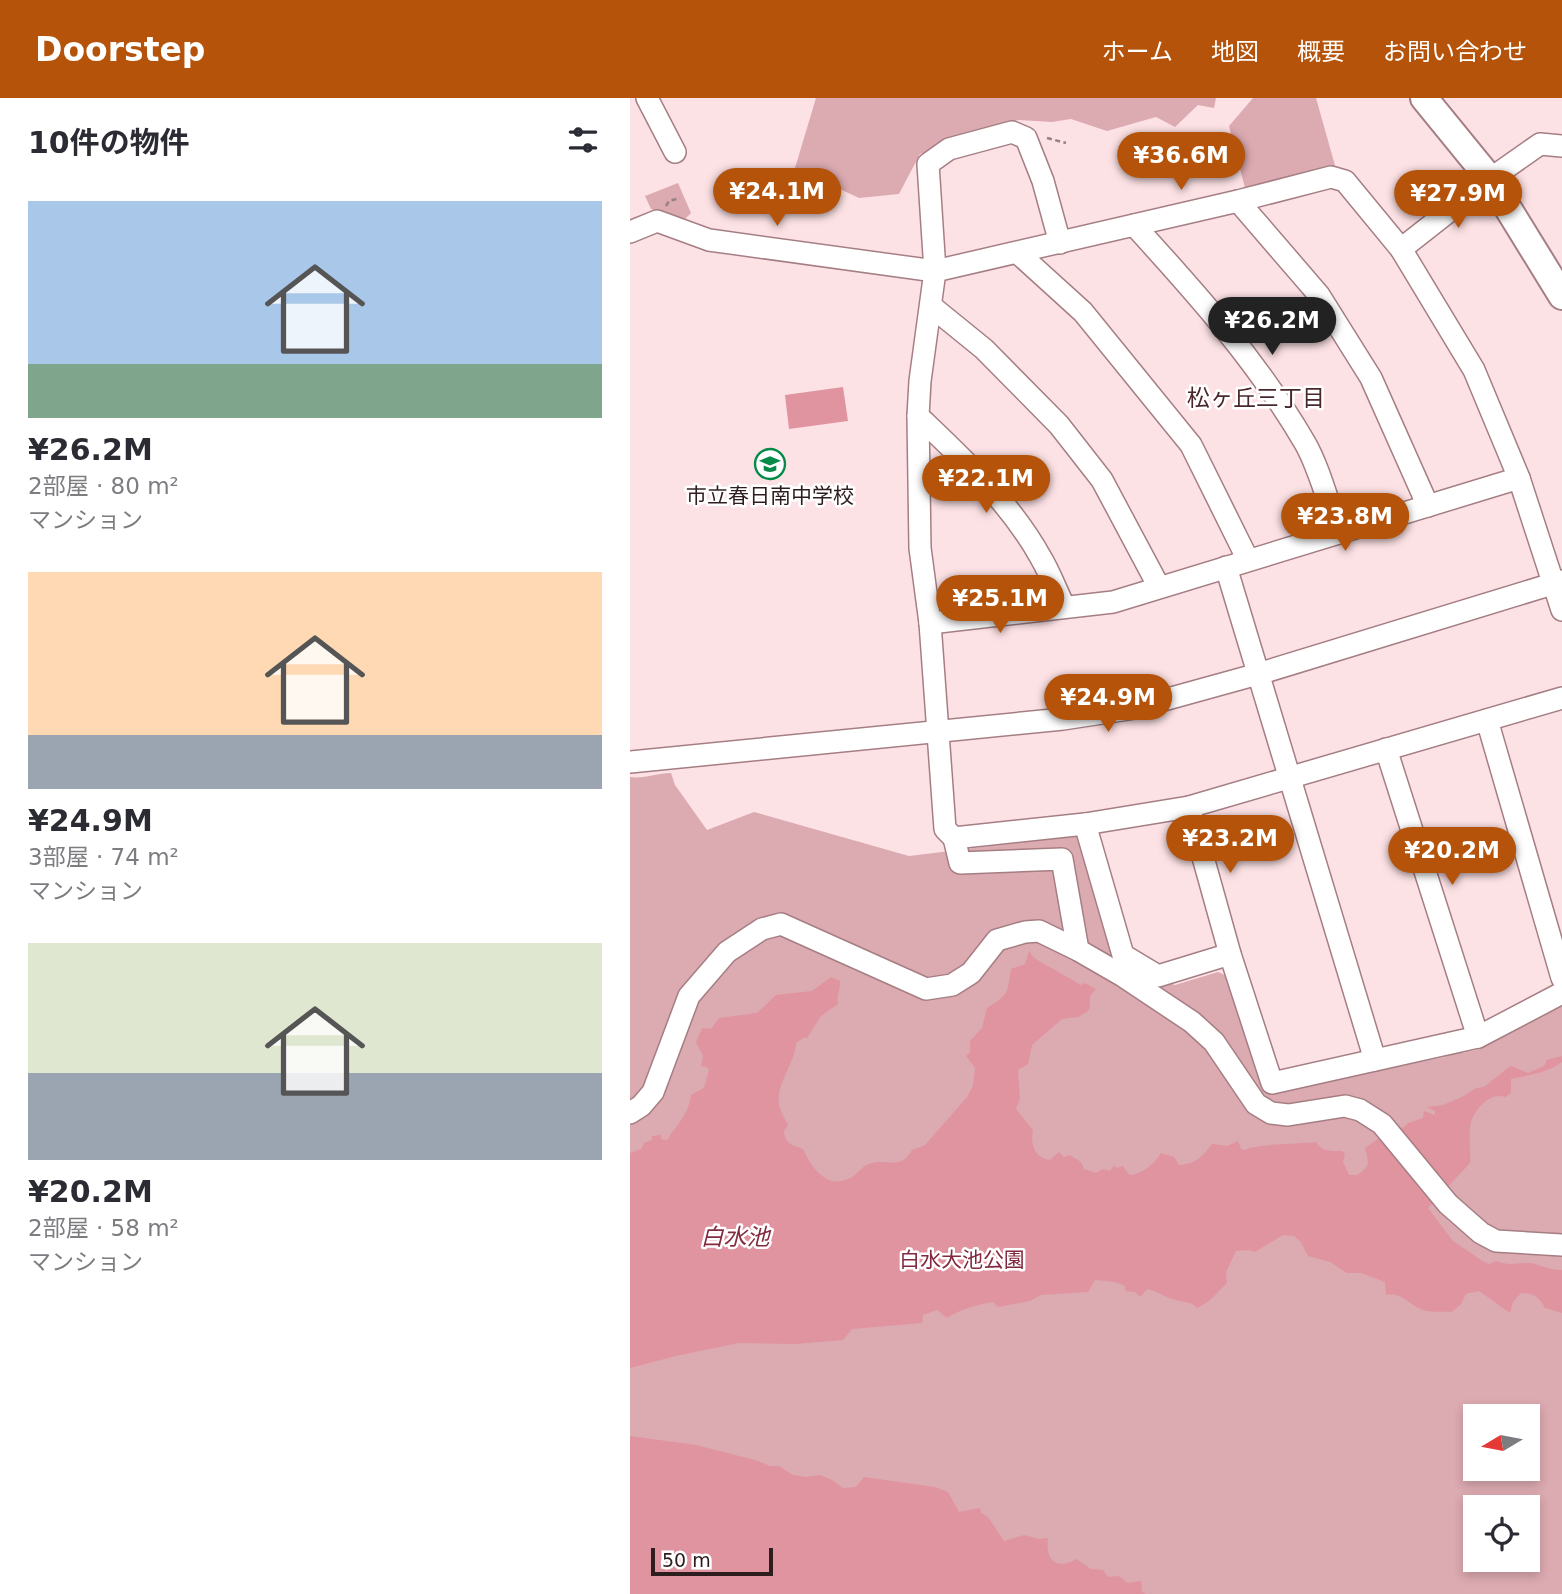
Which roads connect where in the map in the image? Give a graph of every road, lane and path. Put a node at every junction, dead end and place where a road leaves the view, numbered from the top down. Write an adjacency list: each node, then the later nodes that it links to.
1 (647, 98): 4 (street)
2 (1424, 98): 5 (main road)
3 (1562, 146): 5 (street)
4 (675, 152)
5 (1490, 178): 10 (street); 13 (main road)
6 (1238, 201): 7 (street); 10 (street); 17 (street)
7 (1134, 225): 9 (street); 18 (street)
8 (630, 232): 12 (street)
9 (1060, 243): 11 (street); 12 (street)
10 (1401, 249): 16 (street)
11 (1018, 253): 12 (street); 19 (street)
12 (935, 271): 14 (street)
13 (1562, 296)
14 (931, 306): 15 (street); 22 (street)
15 (918, 416): 23 (street); 25 (street)
16 (1519, 478): 17 (street); 21 (street)
17 (1428, 506): 18 (street)
18 (1339, 533): 19 (street)
19 (1248, 561): 20 (street)
20 (1226, 567): 22 (street); 26 (street)
21 (1558, 583): 24 (street); 26 (street)
22 (1159, 587): 23 (street)
23 (1064, 606): 25 (street)
24 (1562, 610)
25 (930, 622): 29 (street)
26 (1258, 674): 29 (street); 32 (street)
27 (1562, 698): 28 (street)
28 (1487, 720): 30 (street); 38 (street)
29 (937, 731): 31 (street); 35 (street)
30 (1386, 749): 32 (street); 40 (street)
31 (630, 762)
32 (1288, 778): 33 (street); 41 (street)
33 (1189, 807): 34 (street); 37 (street)
34 (1085, 824): 35 (street); 37 (street)
35 (954, 838): 36 (street)
36 (1079, 950): 42 (street); 43 (street)
37 (1230, 954): 41 (street)
38 (1562, 978)
39 (1562, 993): 40 (street)
40 (1478, 1037): 41 (street)
41 (1375, 1060)
42 (630, 1113)
43 (1562, 1245)

